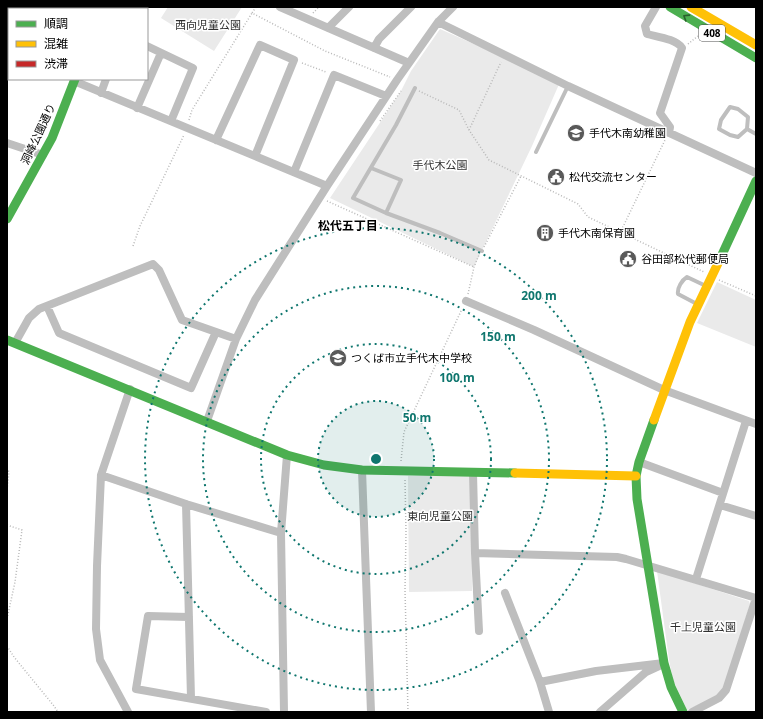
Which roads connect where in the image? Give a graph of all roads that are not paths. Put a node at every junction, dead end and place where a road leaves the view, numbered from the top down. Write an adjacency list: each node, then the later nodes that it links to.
1 (280, 7): 9 (street)
2 (349, 7): 9 (street)
3 (411, 7): 12 (street)
4 (453, 7): 8 (street)
5 (656, 7): 25 (street)
6 (670, 7): 14 (main road, 408, one-way to 6)
7 (691, 7): 10 (main road, 408)
8 (438, 22): 15 (street); 18 (street)
9 (328, 28): 12 (street)
10 (756, 45)
11 (148, 46): 13 (street)
12 (374, 48): 15 (street)
13 (161, 53): 22 (street); 23 (street)
14 (756, 58)
15 (409, 63): 21 (street)
16 (74, 80): 20 (street); 30 (main road, 洞峰公園通り)
17 (106, 80): 20 (street)
18 (568, 86): 25 (street); 29 (lane)
19 (415, 88): 32 (lane)
20 (101, 93): 22 (street)
21 (386, 96): 33 (street); 36 (street)
22 (137, 108): 23 (street)
23 (171, 121): 27 (street)
24 (747, 129): 24 (lane); 26 (lane)
25 (669, 133): 34 (street)
26 (756, 134)
27 (216, 140): 31 (street); 31 (street)
28 (7, 143): 30 (street)
29 (536, 152)
30 (44, 155): 38 (main road, 洞峰公園通り)
31 (255, 156): 33 (street)
32 (371, 168): 37 (lane); 37 (lane)
33 (294, 172): 36 (street)
34 (756, 173)
35 (756, 181): 40 (main road)
36 (327, 186): 45 (street)
37 (386, 213): 39 (lane)
38 (7, 218)
39 (482, 251)
40 (707, 286): 42 (main road); 42 (lane)
41 (466, 301): 48 (street)
42 (698, 304): 48 (main road)
43 (47, 306): 44 (street); 44 (street); 46 (street)
44 (216, 332): 45 (street)
45 (236, 339): 49 (street)
46 (11, 342): 47 (main road)
47 (130, 389): 49 (main road); 56 (street)
48 (664, 390): 50 (street); 53 (main road)
49 (207, 421): 52 (main road)
50 (746, 421): 51 (street); 58 (street)
51 (756, 424)
52 (287, 455): 54 (main road); 62 (street)
53 (639, 462): 57 (main road); 58 (street)
54 (362, 470): 55 (main road); 77 (street)
55 (473, 473): 57 (main road); 63 (street)
56 (101, 475): 59 (street); 74 (street)
57 (636, 476): 64 (main road)
58 (723, 493): 60 (street)
59 (186, 504): 62 (street); 68 (street)
60 (720, 505): 61 (street); 65 (street)
61 (756, 516)
62 (281, 534): 76 (street)
63 (475, 553): 64 (street); 69 (street)
64 (648, 564): 65 (street); 70 (main road)
65 (696, 579): 67 (street)
66 (506, 593): 71 (street)
67 (756, 598): 81 (street)
68 (189, 617): 72 (street); 72 (street)
69 (479, 631)
70 (664, 663): 71 (street); 79 (street); 80 (main road)
71 (540, 682): 78 (street)
72 (191, 698): 73 (street)
73 (234, 709): 75 (street)
74 (128, 712)
75 (266, 712)
76 (284, 712)
77 (371, 712)
78 (549, 712)
79 (600, 712)
80 (683, 712)
81 (692, 712)

